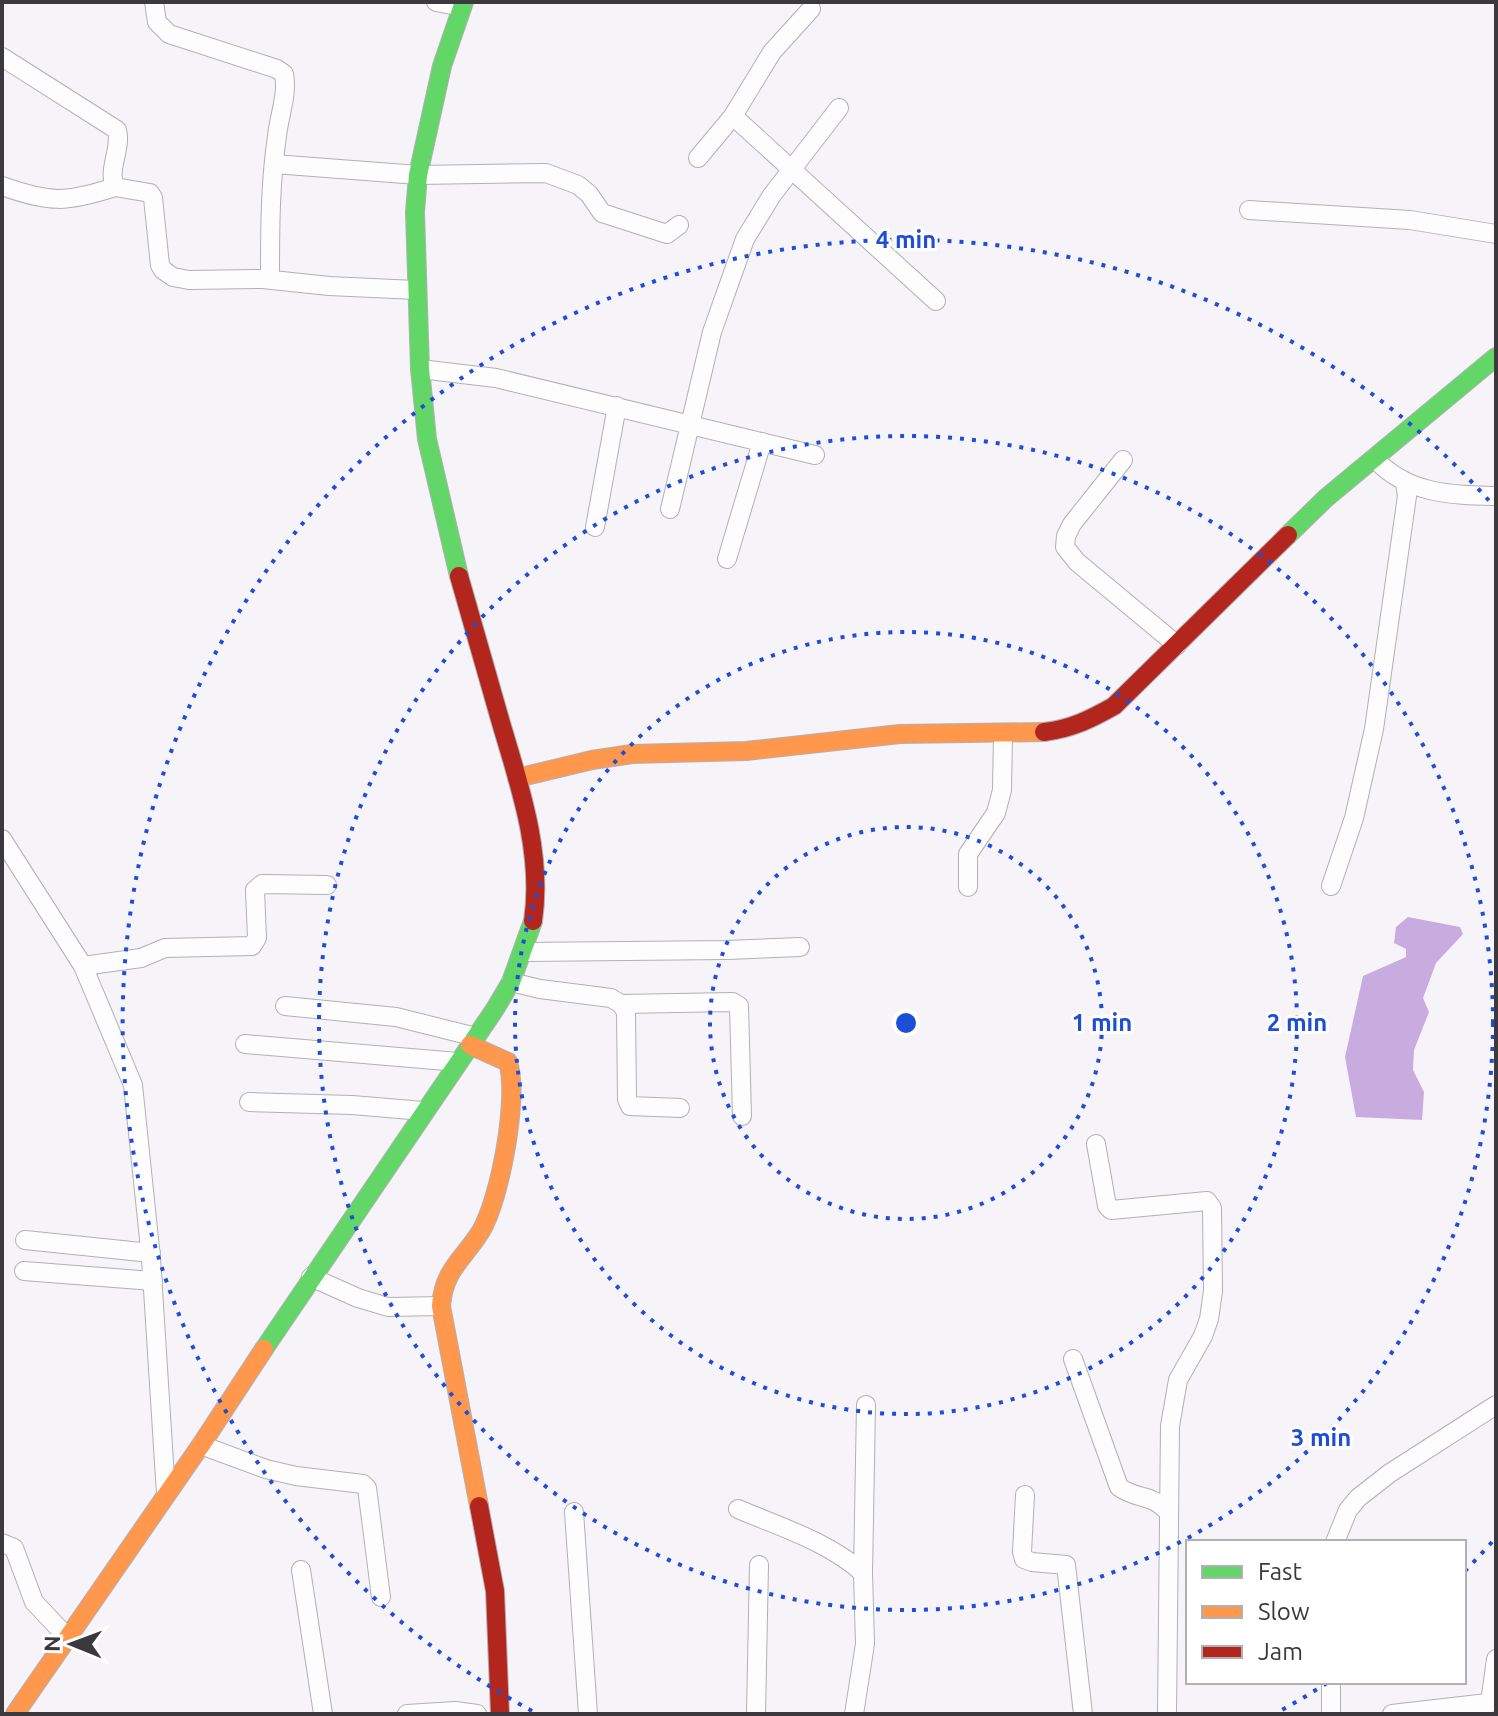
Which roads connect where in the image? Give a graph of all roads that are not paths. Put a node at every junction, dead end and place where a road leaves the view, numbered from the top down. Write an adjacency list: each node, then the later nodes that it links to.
1 (154, 2): 9 (street)
2 (436, 2): 3 (street)
3 (463, 5): 11 (street)
4 (811, 9): 7 (street)
5 (2, 57): 13 (street)
6 (839, 108): 10 (street)
7 (733, 116): 8 (street); 10 (street)
8 (698, 158)
9 (274, 164): 11 (street); 17 (street)
10 (791, 170): 19 (street); 23 (street)
11 (418, 175): 15 (street); 18 (street)
12 (2, 186): 13 (street)
13 (115, 187): 17 (street)
14 (1249, 210): 16 (street)
15 (679, 225)
16 (1496, 234)
17 (270, 279): 18 (street)
18 (416, 290): 21 (street)
19 (936, 301)
20 (1496, 357): 26 (street)
21 (420, 369): 22 (street); 35 (street)
22 (617, 406): 23 (street); 31 (street)
23 (690, 424): 24 (street); 30 (street)
24 (762, 442): 25 (street); 32 (street)
25 (815, 455)
26 (1374, 458): 28 (street); 33 (street)
27 (1123, 460): 33 (street)
28 (1405, 483): 29 (street); 38 (street)
29 (1496, 496)
30 (670, 509)
31 (595, 527)
32 (727, 559)
33 (1177, 645): 34 (street)
34 (1003, 734): 35 (street); 39 (street)
35 (517, 778): 41 (street)
36 (2, 839): 42 (street)
37 (327, 885): 42 (street)
38 (1331, 886)
39 (968, 887)
40 (800, 947): 41 (street)
41 (524, 952): 43 (street)
42 (83, 966): 55 (street)
43 (511, 982): 44 (street); 46 (street)
44 (621, 1004): 50 (street); 52 (street)
45 (285, 1006): 46 (street)
46 (473, 1041): 48 (street); 59 (street)
47 (245, 1044): 48 (street)
48 (458, 1062): 51 (street)
49 (249, 1102): 51 (street)
50 (680, 1108)
51 (423, 1111): 57 (street)
52 (742, 1116)
53 (1096, 1144): 68 (street)
54 (25, 1240): 55 (street)
55 (151, 1253): 58 (street)
56 (24, 1271): 58 (street)
57 (311, 1277): 59 (street); 63 (street)
58 (153, 1281): 64 (street)
59 (441, 1306): 83 (street)
60 (1073, 1359): 68 (street)
61 (866, 1405): 73 (street)
62 (1496, 1405): 69 (street)
63 (201, 1445): 64 (street); 74 (street)
64 (166, 1494): 75 (street)
65 (1025, 1495): 87 (street)
66 (738, 1509): 73 (street)
67 (574, 1512): 84 (street)
68 (1169, 1513): 88 (street)
69 (1336, 1540)
70 (2, 1543): 75 (street)
71 (759, 1565): 85 (street)
72 (301, 1570): 80 (street)
73 (863, 1573): 86 (street)
74 (381, 1597)
75 (69, 1639): 79 (street)
76 (1496, 1659): 78 (street)
77 (1331, 1684): 89 (street)
78 (1493, 1702): 90 (street)
79 (15, 1714)
80 (323, 1714)
81 (407, 1714): 82 (street)
82 (477, 1714)
83 (500, 1714)
84 (588, 1714)
85 (756, 1714)
86 (854, 1714)
87 (1083, 1714)
88 (1167, 1714)
89 (1331, 1714)
90 (1392, 1714)

